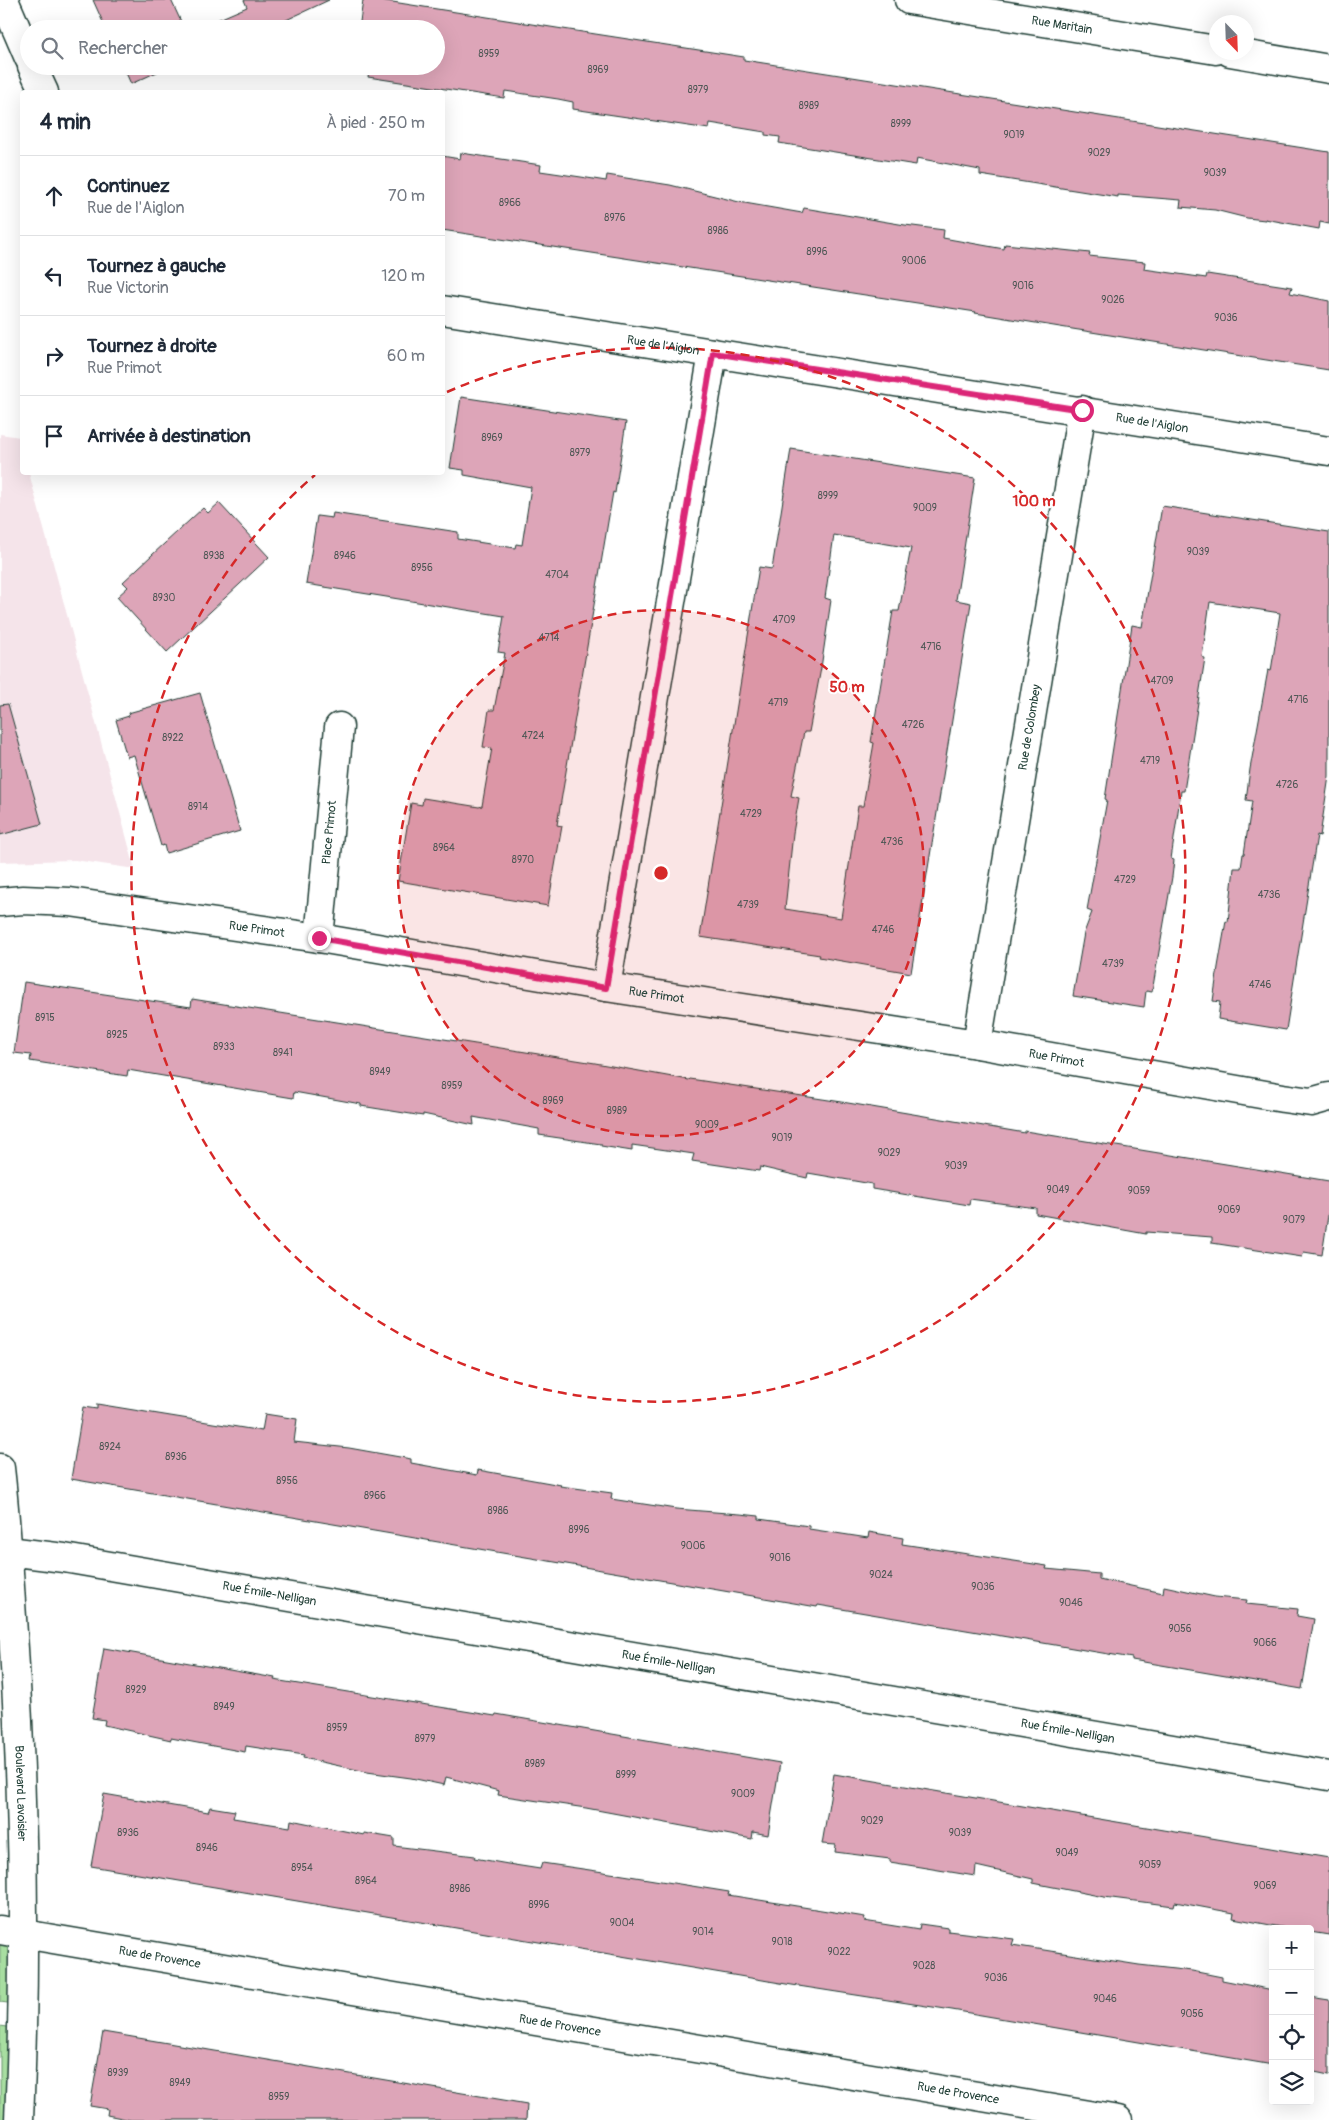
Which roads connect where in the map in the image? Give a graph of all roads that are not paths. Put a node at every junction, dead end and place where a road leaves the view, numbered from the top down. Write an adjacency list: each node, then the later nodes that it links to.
1 (4, 0): 3 (street)
2 (909, 0): 4 (street, Rue Maritain)
3 (20, 37)
4 (1209, 49)
5 (1254, 56): 6 (street)
6 (1329, 69)
7 (36, 75): 8 (street)
8 (43, 90)
9 (445, 310): 10 (street, Rue de l'Aiglon)
10 (713, 353): 11 (street, Rue de l'Aiglon); 16 (street)
11 (1082, 410): 12 (street, Rue de l'Aiglon); 17 (street, Rue de Colombey)
12 (1329, 451)
13 (339, 727): 15 (street, Place Primot)
14 (0, 902): 15 (street, Rue Primot)
15 (319, 938): 16 (street, Rue Primot)
16 (606, 988): 17 (street, Rue Primot)
17 (977, 1044): 18 (street, Rue Primot)
18 (1329, 1096)
19 (0, 1468): 20 (street, Boulevard Lavoisier)
20 (8, 1551): 21 (street, Rue Émile-Nelligan); 22 (street, Boulevard Lavoisier)
21 (1329, 1776)
22 (12, 1932): 23 (street, Boulevard Lavoisier); 24 (street, Rue de Provence)
23 (19, 2120)
24 (1118, 2120)

